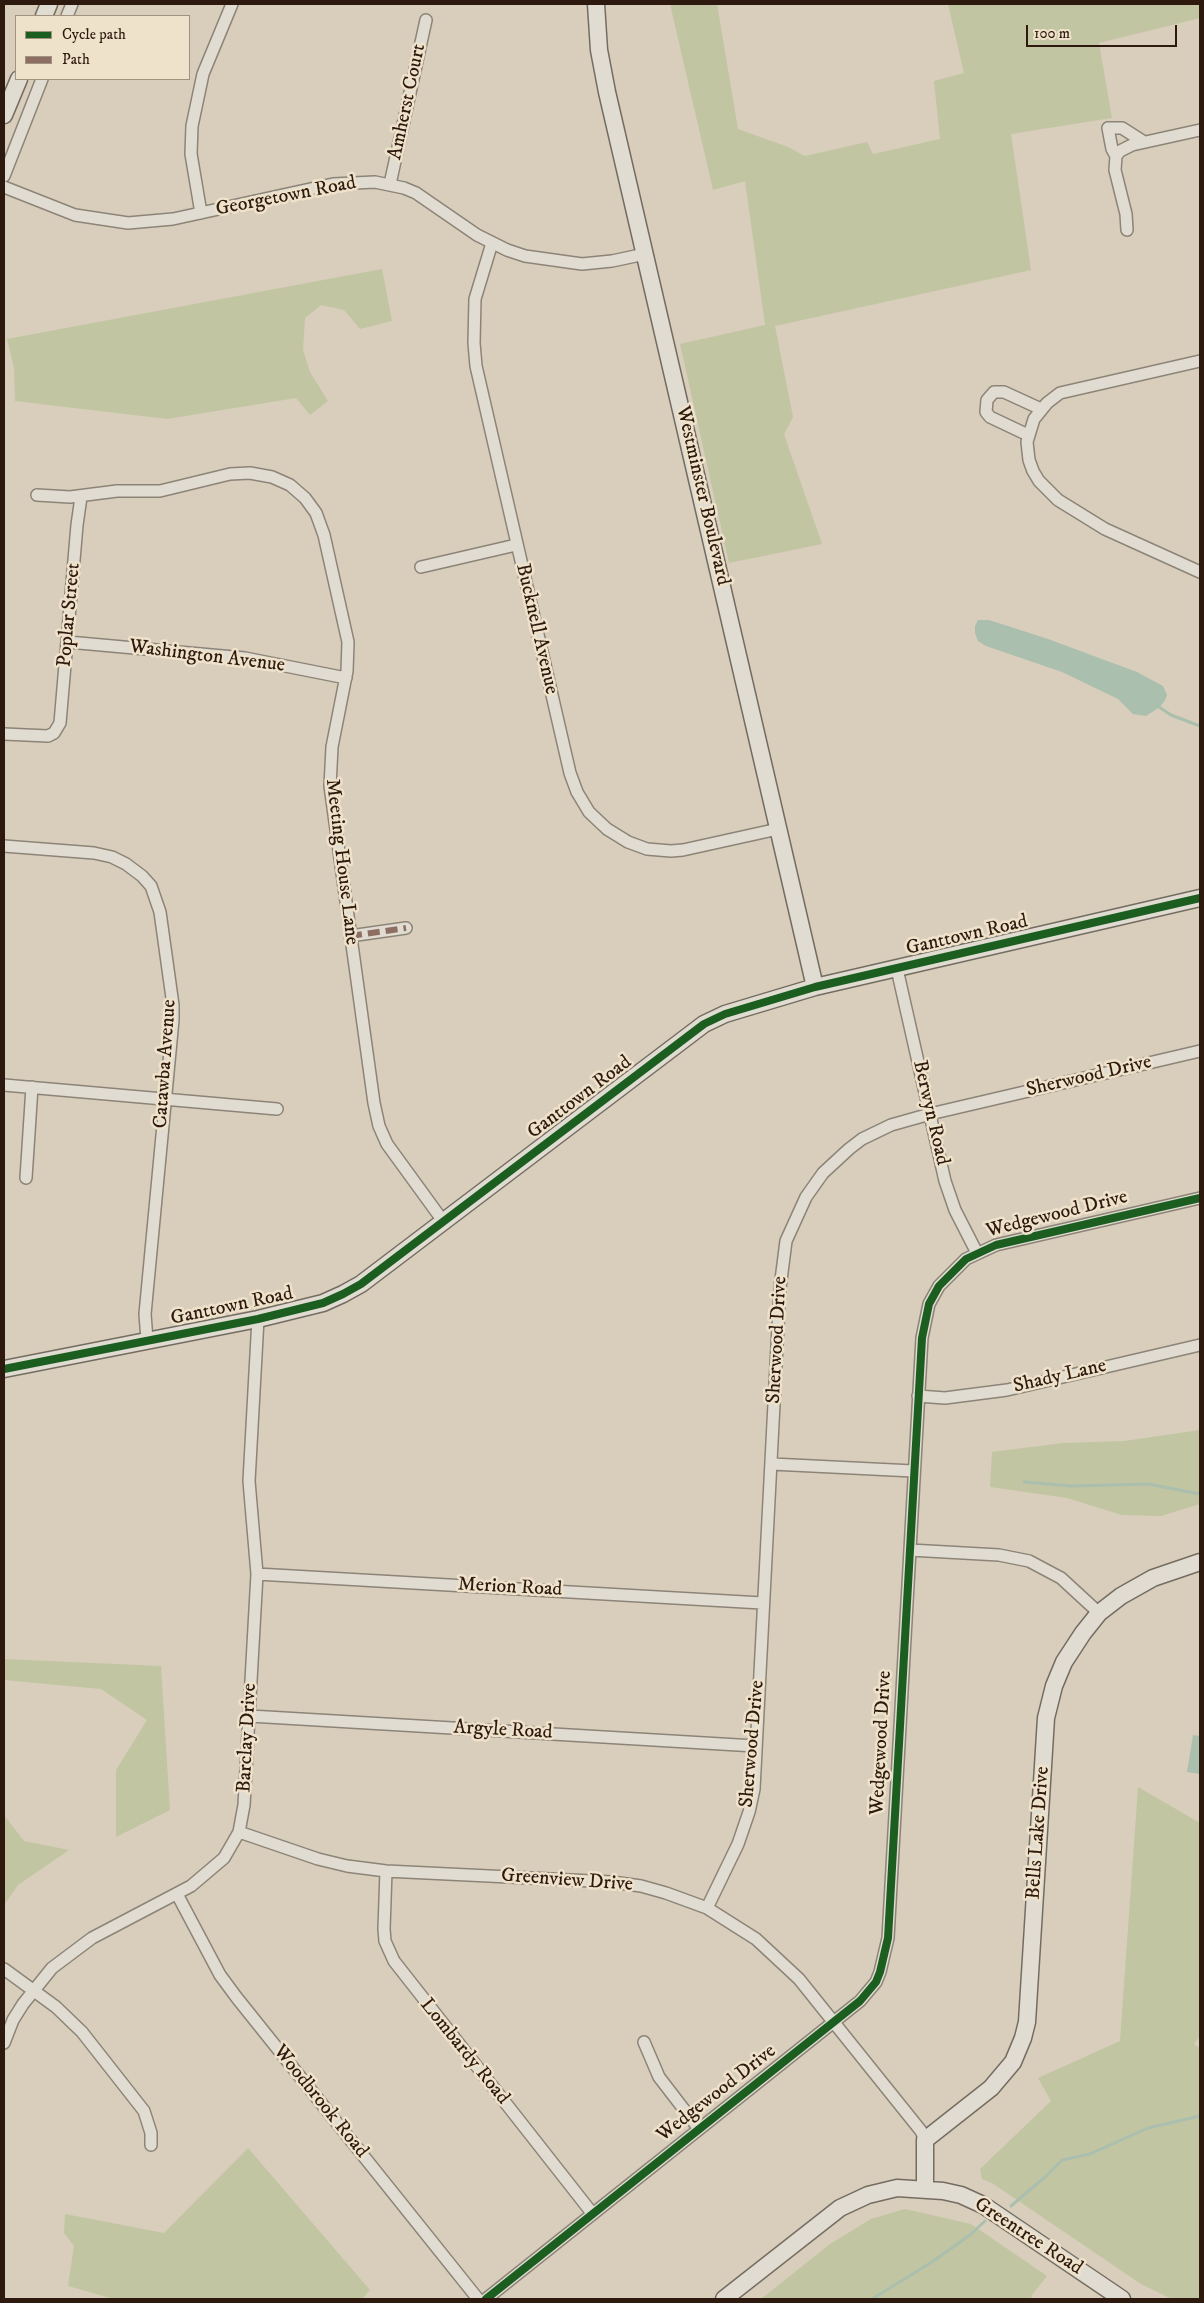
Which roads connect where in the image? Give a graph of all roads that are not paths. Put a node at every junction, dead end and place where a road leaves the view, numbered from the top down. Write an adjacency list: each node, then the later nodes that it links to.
1 (232, 4): 13 (street)
2 (596, 4): 16 (street, Westminster Boulevard)
3 (426, 20): 11 (street, Amherst Court)
4 (19, 80): 6 (street)
5 (42, 80): 10 (street)
6 (4, 115)
7 (1200, 130): 8 (street)
8 (1144, 142): 9 (street); 9 (street)
9 (1116, 158): 14 (street)
10 (4, 176)
11 (390, 184): 13 (street, Georgetown Road); 15 (street, Georgetown Road)
12 (4, 187): 13 (street, Georgetown Road)
13 (201, 213)
14 (1127, 230)
15 (492, 244): 16 (street, Georgetown Road); 22 (street, Bucknell Avenue)
16 (645, 254): 28 (street, Westminster Boulevard)
17 (1200, 361): 18 (street)
18 (1041, 409): 19 (street); 19 (street)
19 (1028, 435): 24 (street)
20 (36, 495): 21 (street, Meeting House Lane)
21 (81, 496): 25 (street, Poplar Street); 26 (street, Meeting House Lane)
22 (516, 545): 23 (street); 28 (street, Bucknell Avenue)
23 (421, 567)
24 (1200, 572)
25 (68, 642): 26 (street, Washington Avenue); 27 (street, Poplar Street)
26 (346, 678): 32 (street, Meeting House Lane)
27 (4, 734)
28 (778, 829): 34 (street, Westminster Boulevard)
29 (4, 846): 38 (street, Catawba Avenue)
30 (1200, 898): 33 (street, Ganttown Road)
31 (406, 928): 32 (street)
32 (350, 936): 43 (street, Meeting House Lane)
33 (897, 969): 34 (street, Ganttown Road); 40 (street, Berwyn Road)
34 (815, 987): 43 (street, Ganttown Road)
35 (1200, 1051): 40 (street, Sherwood Drive)
36 (4, 1085): 37 (street)
37 (32, 1087): 38 (street); 41 (street)
38 (166, 1099): 39 (street); 46 (street, Catawba Avenue)
39 (277, 1109)
40 (930, 1114): 44 (street, Berwyn Road); 50 (street, Sherwood Drive)
41 (26, 1178)
42 (1200, 1198): 44 (street, Wedgewood Drive)
43 (443, 1221): 45 (street, Ganttown Road)
44 (977, 1253): 49 (street, Wedgewood Drive)
45 (258, 1320): 46 (street, Ganttown Road); 54 (street, Barclay Drive)
46 (148, 1340): 48 (street, Ganttown Road)
47 (1200, 1344): 49 (street, Shady Lane)
48 (4, 1369)
49 (918, 1396): 51 (street, Wedgewood Drive)
50 (772, 1464): 51 (street); 55 (street, Sherwood Drive)
51 (913, 1472): 52 (street, Wedgewood Drive)
52 (910, 1550): 56 (street); 65 (street, Wedgewood Drive)
53 (1200, 1562): 56 (street, Bells Lake Drive)
54 (257, 1574): 55 (street, Merion Road); 57 (street, Barclay Drive)
55 (762, 1603): 58 (street, Sherwood Drive)
56 (1099, 1613): 69 (street, Bells Lake Drive)
57 (250, 1716): 58 (street, Argyle Road); 59 (street, Barclay Drive)
58 (755, 1746): 62 (street, Sherwood Drive)
59 (239, 1832): 60 (street, Greenview Drive); 61 (street, Barclay Drive)
60 (386, 1871): 62 (street, Greenview Drive); 72 (street, Lombardy Road)
61 (177, 1894): 64 (street, Barclay Drive); 73 (street, Woodbrook Road)
62 (707, 1908): 65 (street, Greenview Drive)
63 (4, 1969): 64 (street)
64 (33, 1990): 67 (street, Barclay Drive); 70 (street)
65 (834, 2022): 68 (street, Wedgewood Drive); 69 (street, Greenview Drive)
66 (644, 2042): 68 (street)
67 (4, 2043)
68 (699, 2129): 72 (street, Wedgewood Drive)
69 (925, 2140): 71 (street)
70 (151, 2146)
71 (925, 2189): 75 (street, Greentree Road); 76 (street, Greentree Road)
72 (592, 2214): 74 (street, Wedgewood Drive)
73 (478, 2299)
74 (486, 2299)
75 (724, 2299)
76 (1122, 2299)

